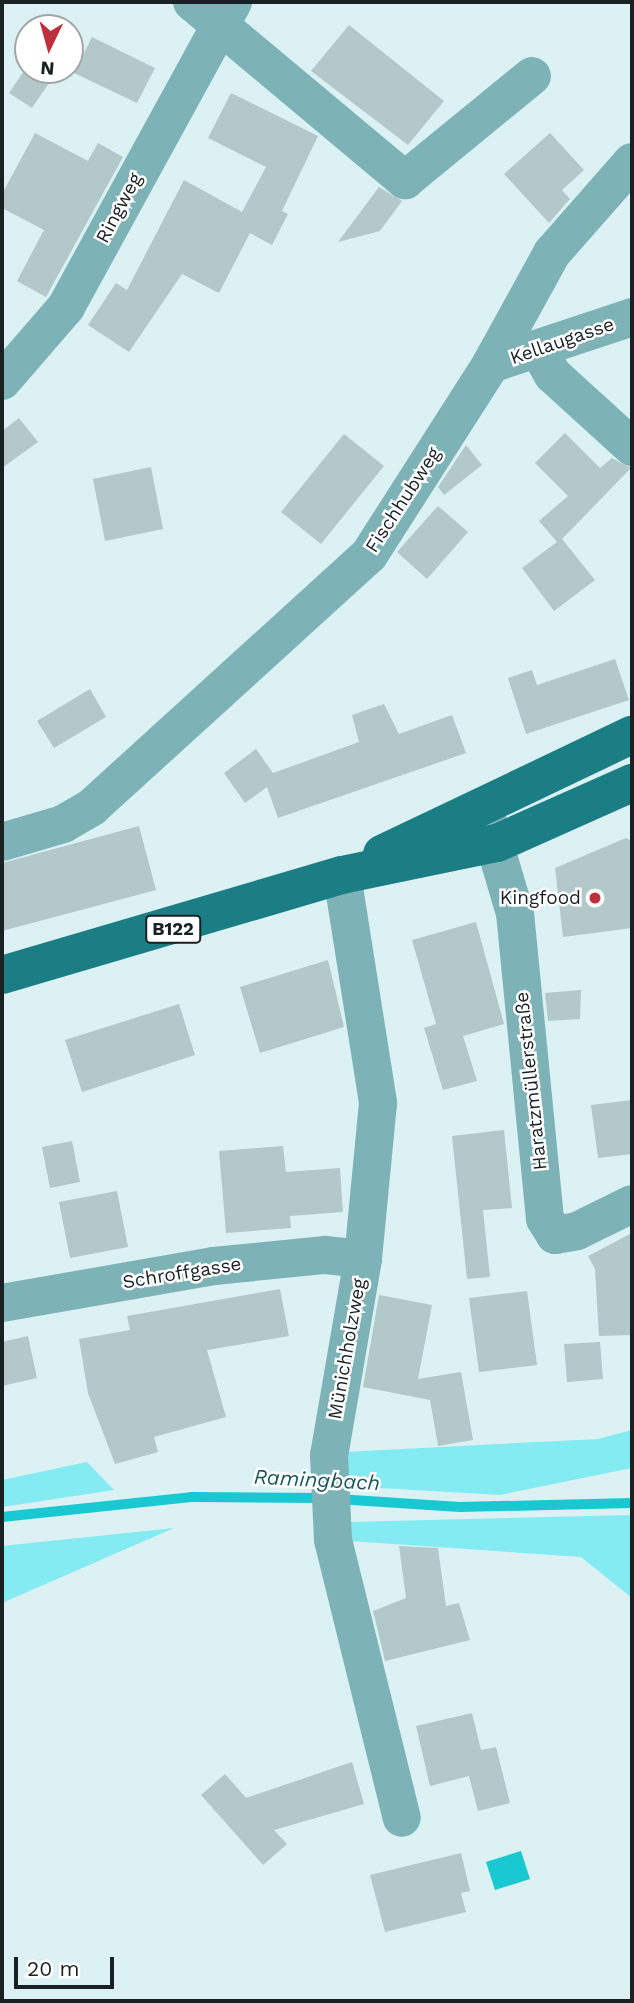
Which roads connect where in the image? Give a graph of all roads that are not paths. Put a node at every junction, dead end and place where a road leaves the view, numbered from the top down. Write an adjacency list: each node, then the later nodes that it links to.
1 (214, 8): 2 (street, Ringweg); 7 (street, Ringweg)
2 (532, 76)
3 (632, 162): 6 (street, Fischhubweg)
4 (632, 317): 5 (street, Kellaugasse)
5 (540, 352): 6 (street, Kellaugasse); 8 (street)
6 (491, 364): 12 (street, Fischhubweg)
7 (2, 381)
8 (632, 447)
9 (632, 735): 11 (main road, B122)
10 (632, 783): 13 (main road, B122)
11 (481, 802): 13 (street, Haratzmüllerstraße); 14 (main road, B122)
12 (2, 842)
13 (497, 843): 14 (main road, B122); 16 (street, Haratzmüllerstraße)
14 (342, 875): 15 (main road, B122); 17 (street, Münichholzweg)
15 (2, 975)
16 (632, 1204)
17 (362, 1259): 18 (street, Schroffgasse); 19 (street, Münichholzweg)
18 (2, 1303)
19 (402, 1818)

